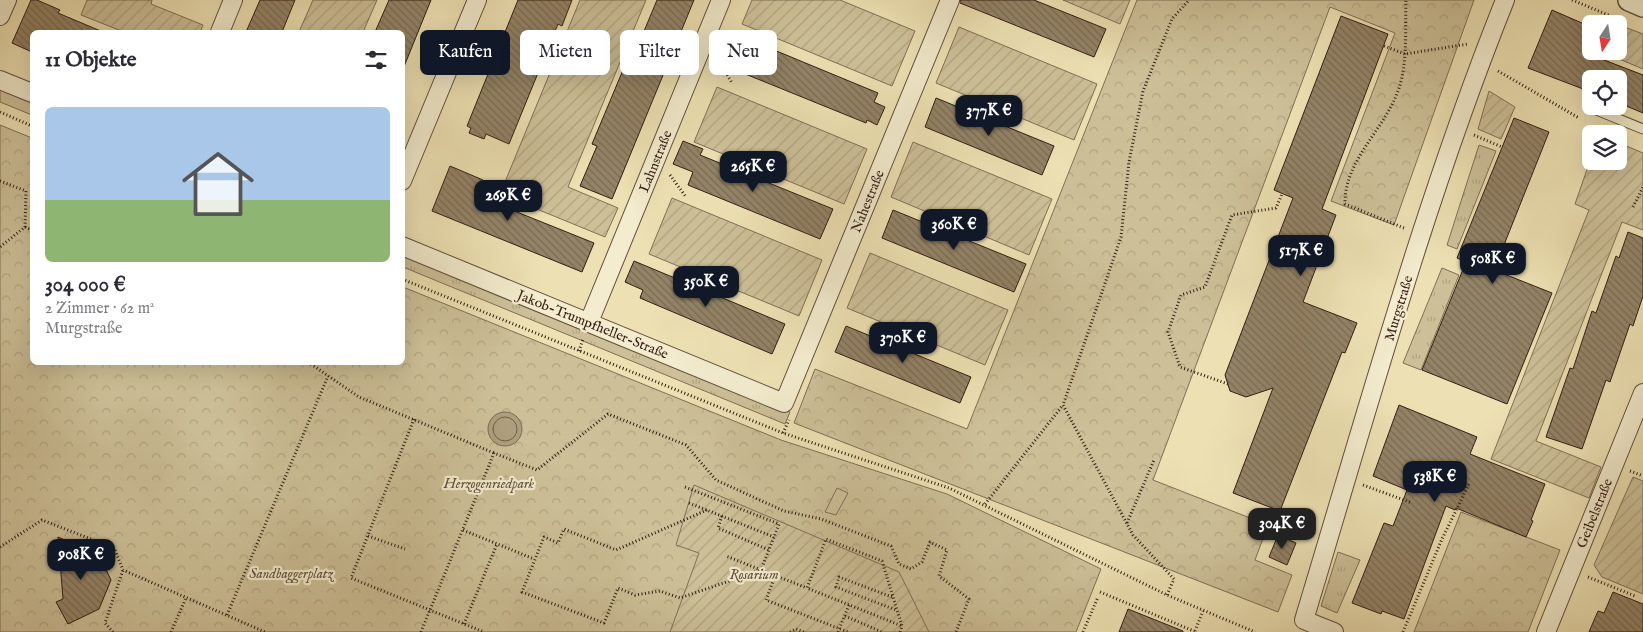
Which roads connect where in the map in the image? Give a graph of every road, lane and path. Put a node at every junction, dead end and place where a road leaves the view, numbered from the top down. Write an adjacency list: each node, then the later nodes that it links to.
1 (6, 0): 13 (street)
2 (233, 0): 14 (street)
3 (477, 0): 28 (street)
4 (721, 0): 39 (street, Lahnstraße)
5 (950, 0): 44 (street, Nahestraße)
6 (1188, 0): 45 (path)
7 (1406, 0): 17 (path)
8 (1505, 0): 15 (street, Murgstraße)
9 (1572, 0): 12 (path)
10 (1629, 0): 11 (street)
11 (1643, 6)
12 (1608, 15)
13 (0, 16)
14 (221, 30)
15 (1489, 41): 17 (path); 18 (street, Murgstraße)
16 (1384, 46): 17 (path)
17 (1404, 54): 35 (path)
18 (1482, 61): 23 (path); 25 (street, Murgstraße)
19 (0, 80): 20 (street)
20 (30, 92)
21 (0, 112): 24 (path)
22 (1609, 115): 26 (lane)
23 (1583, 120)
24 (30, 125)
25 (1457, 128): 27 (path); 35 (street, Murgstraße)
26 (1643, 129)
27 (1502, 147)
28 (405, 173)
29 (0, 181): 33 (path)
30 (1643, 188): 32 (path)
31 (1282, 194): 42 (path)
32 (1634, 207)
33 (25, 227): 34 (path); 36 (path)
34 (30, 229)
35 (1421, 235): 49 (street, Murgstraße)
36 (0, 247)
37 (405, 247): 39 (street, Jakob-Trumpfheller-Straße)
38 (405, 280): 54 (path)
39 (589, 322): 44 (street, Jakob-Trumpfheller-Straße)
40 (312, 365): 41 (path)
41 (328, 376): 46 (path); 82 (path)
42 (1228, 384)
43 (1643, 393): 69 (street, Geibelstraße)
44 (784, 402)
45 (1063, 405): 54 (path); 57 (path)
46 (414, 419): 47 (path); 59 (path)
47 (494, 452): 58 (path); 97 (path)
48 (1154, 460): 57 (path)
49 (1346, 479): 53 (path); 101 (street, Murgstraße)
50 (1469, 484): 102 (path)
51 (685, 488): 60 (path)
52 (689, 503): 55 (path)
53 (1412, 503)
54 (985, 504): 73 (path)
55 (707, 510): 56 (path); 66 (path)
56 (722, 516): 60 (path); 64 (path)
57 (1126, 523): 73 (path)
58 (463, 530): 61 (path); 79 (path)
59 (368, 536): 63 (path); 79 (path)
60 (774, 537): 64 (path)
61 (497, 544): 66 (path); 84 (path)
62 (0, 547): 67 (path)
63 (405, 550)
64 (769, 550): 68 (path)
65 (726, 556): 68 (path)
66 (534, 559): 68 (path)
67 (122, 570): 77 (path); 87 (path)
68 (761, 570): 70 (path)
69 (1571, 570): 74 (path); 103 (street, Geibelstraße)
70 (775, 576): 71 (path); 86 (path)
71 (807, 588): 75 (path); 78 (path)
72 (1100, 592): 99 (path)
73 (1167, 595): 81 (path)
74 (1635, 596)
75 (892, 597): 80 (path); 80 (path)
76 (1098, 597): 98 (path)
77 (186, 598): 82 (path); 88 (path)
78 (849, 605): 83 (path); 85 (path)
79 (430, 610): 84 (path); 90 (path)
80 (897, 610): 85 (path)
81 (1204, 611): 99 (path); 100 (path)
82 (227, 615): 89 (path)
83 (845, 616): 86 (path); 95 (path)
84 (464, 624): 91 (path)
85 (902, 626): 96 (path)
86 (839, 630): 94 (path)
87 (113, 632)
88 (171, 632)
89 (265, 632)
90 (421, 632)
91 (484, 632)
92 (790, 632): 93 (path)
93 (804, 632)
94 (848, 632)
95 (882, 632)
96 (900, 632)
97 (956, 632)
98 (1083, 632)
99 (1195, 632)
100 (1255, 632)
101 (1334, 632)
102 (1403, 632)
103 (1546, 632)

